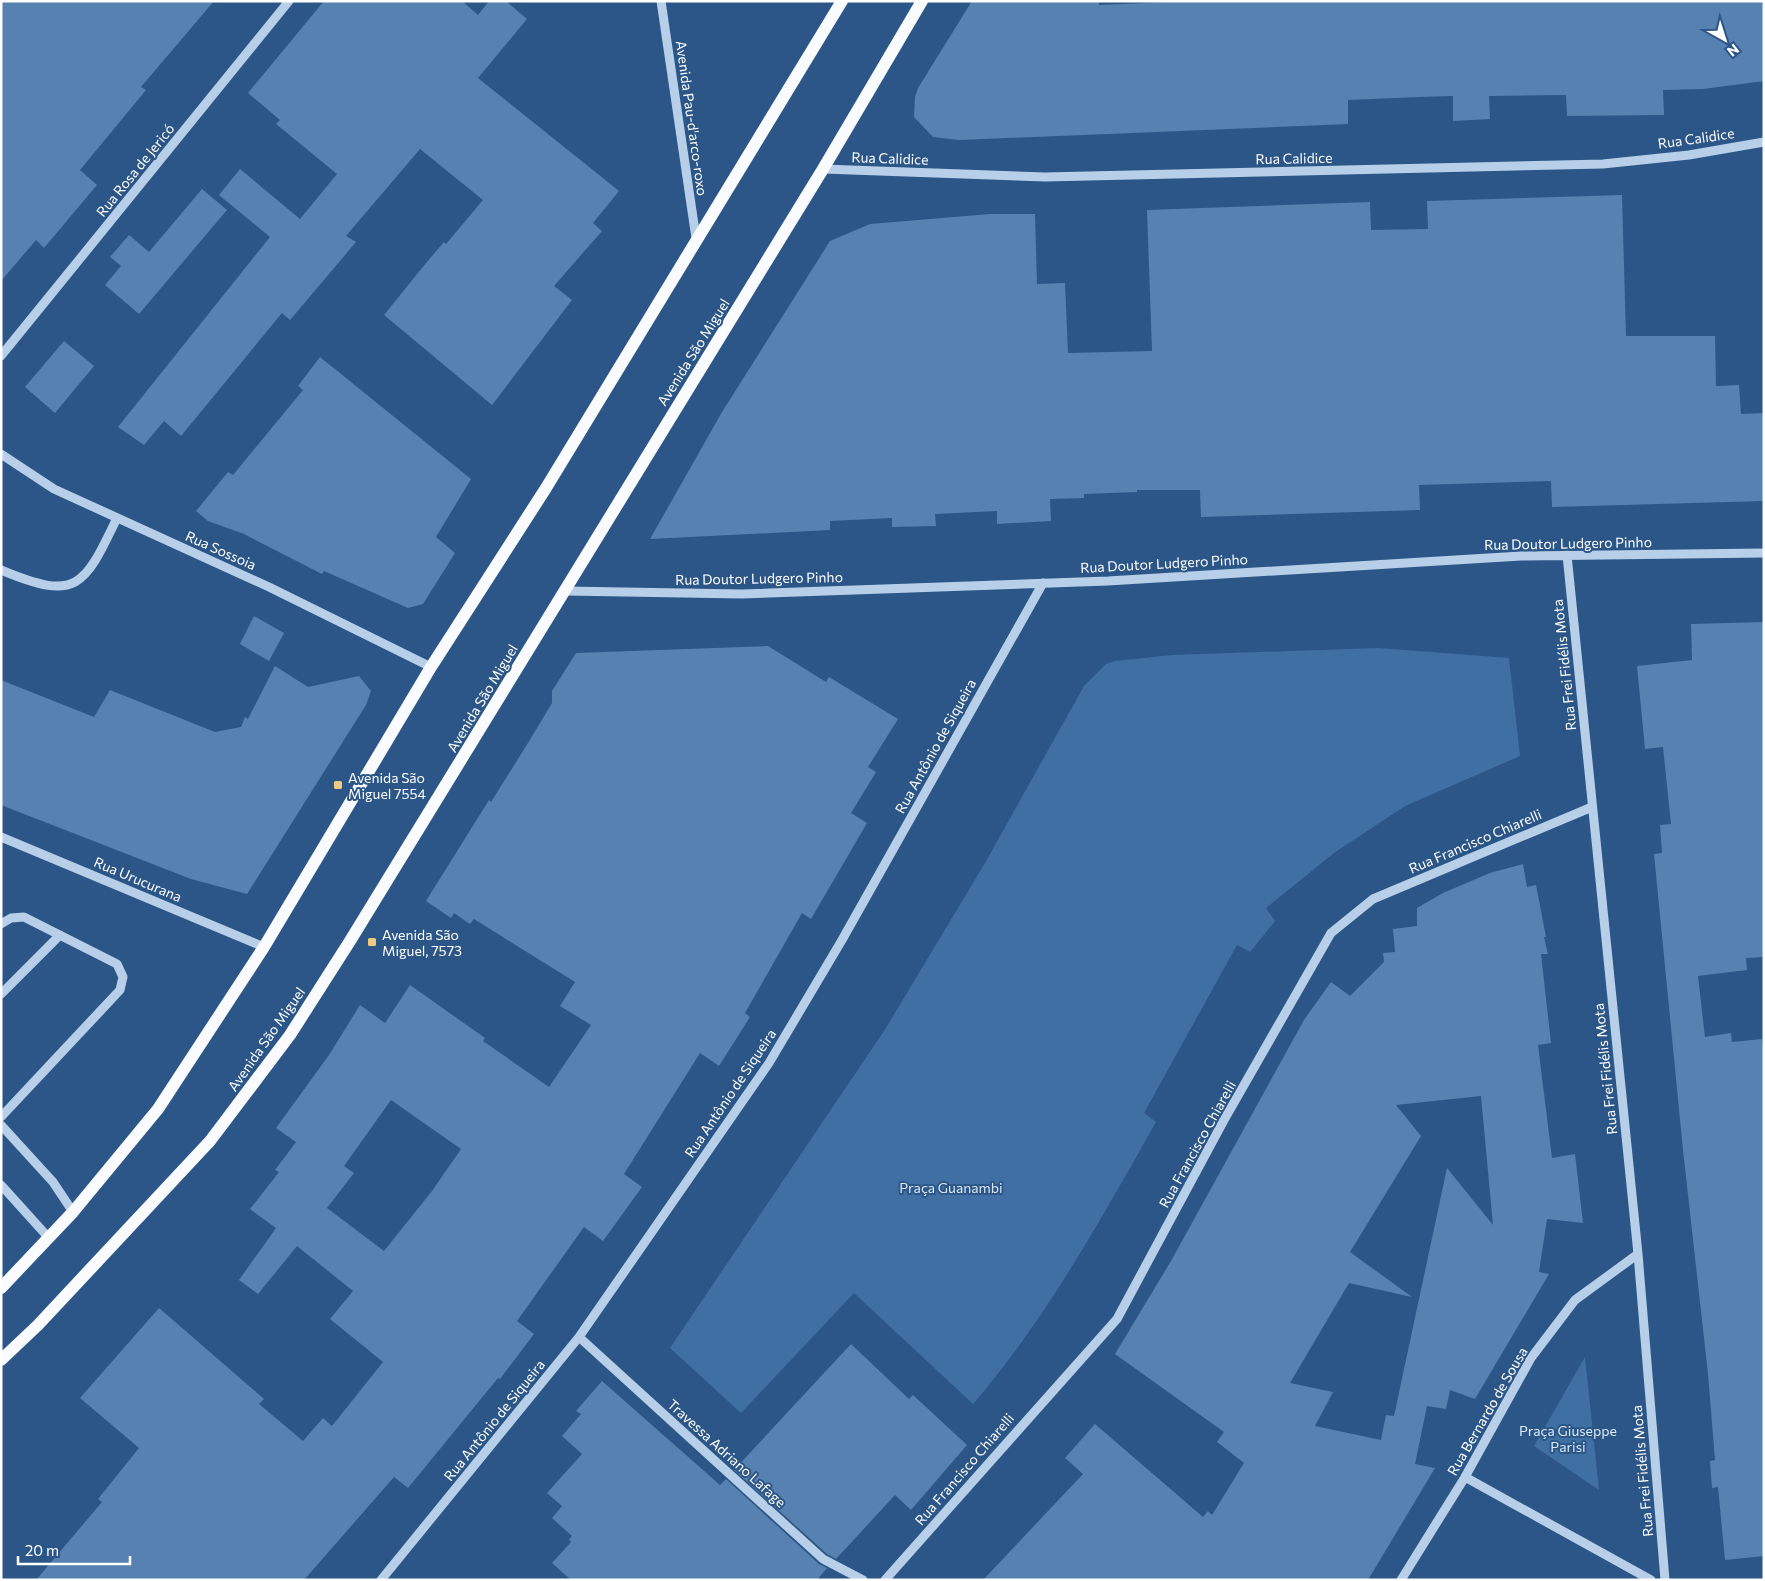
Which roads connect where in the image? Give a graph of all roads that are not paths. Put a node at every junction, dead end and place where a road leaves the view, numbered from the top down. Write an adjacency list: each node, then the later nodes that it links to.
1 (289, 1): 8 (street, Rua Rosa de Jericó)
2 (661, 1): 7 (street, Avenida Pau-d'arco-roxo)
3 (842, 1): 7 (main road)
4 (922, 1): 6 (main road, Avenida São Miguel)
5 (1764, 142): 6 (street, Rua Calidice)
6 (823, 169): 15 (main road, Avenida São Miguel)
7 (696, 238): 16 (main road)
8 (1, 356)
9 (1, 454): 10 (street, Rua Sossoia)
10 (117, 518): 13 (street); 16 (street, Rua Sossoia)
11 (1764, 553): 12 (street, Rua Doutor Ludgero Pinho)
12 (1567, 555): 14 (street, Rua Doutor Ludgero Pinho); 17 (street, Rua Frei Fidélis Mota)
13 (1, 570)
14 (1043, 583): 15 (street, Rua Doutor Ludgero Pinho); 30 (street, Rua Antônio de Siqueira)
15 (565, 591): 31 (main road, Avenida São Miguel)
16 (432, 667): 21 (main road)
17 (1592, 807): 28 (street, Rua Frei Fidélis Mota); 35 (street, Rua Francisco Chiarelli)
18 (1, 837): 21 (street, Rua Urucurana)
19 (1, 924): 20 (street)
20 (60, 935): 22 (street); 23 (street)
21 (264, 947): 26 (main road)
22 (1, 994)
23 (1, 1117)
24 (1, 1125): 26 (street)
25 (1, 1185): 27 (street)
26 (72, 1212): 27 (main road)
27 (48, 1237): 29 (main road)
28 (1638, 1254): 32 (street, Rua Bernardo de Sousa); 38 (street, Rua Frei Fidélis Mota)
29 (1, 1288)
30 (579, 1337): 33 (street, Rua Antônio de Siqueira); 34 (street, Travessa Adriano Lafage)
31 (1, 1360)
32 (1465, 1477): 36 (street, Rua Bernardo de Sousa); 37 (street)
33 (381, 1580)
34 (863, 1580)
35 (885, 1580)
36 (1401, 1580)
37 (1651, 1580)
38 (1665, 1580)

